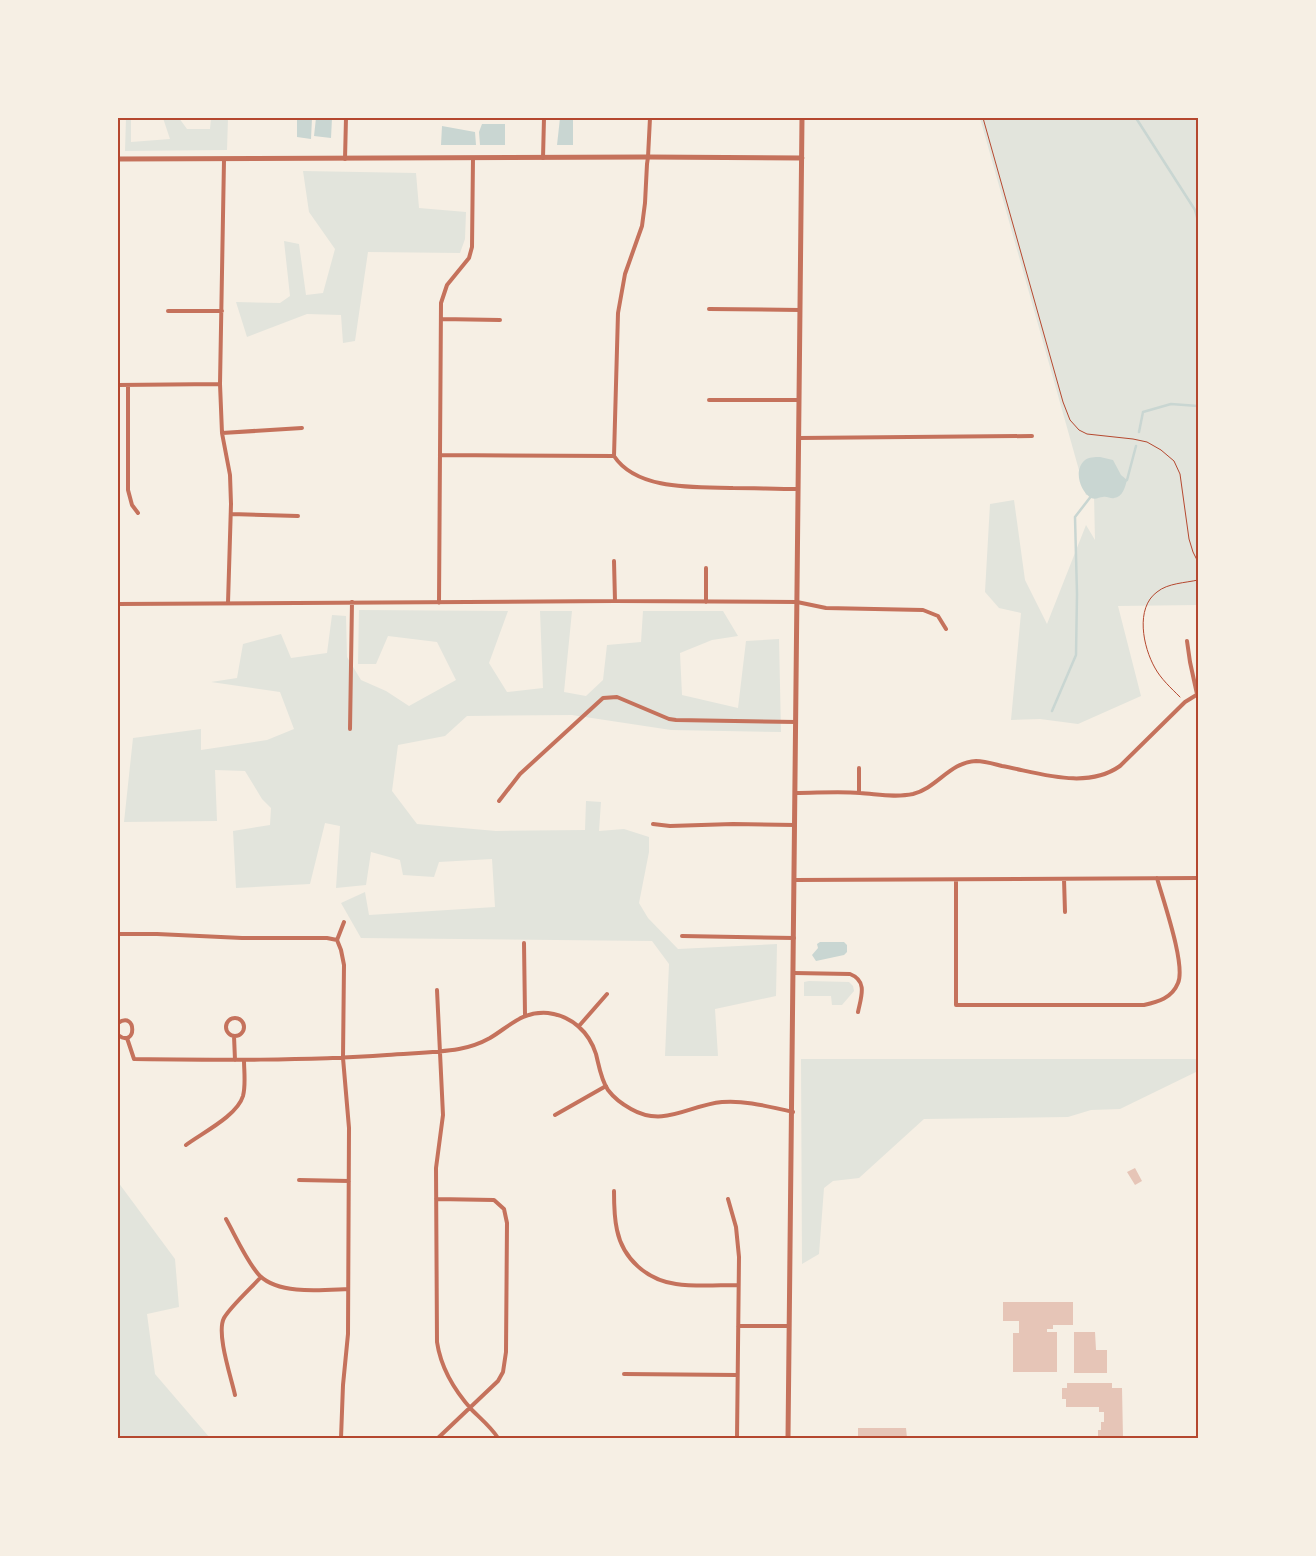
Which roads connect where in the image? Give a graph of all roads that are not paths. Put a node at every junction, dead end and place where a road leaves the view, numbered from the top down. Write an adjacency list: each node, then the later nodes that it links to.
1 (346, 118): 10 (street)
2 (544, 118): 7 (street)
3 (650, 118): 5 (street)
4 (802, 118): 8 (street)
5 (648, 157): 7 (street); 8 (street); 28 (street)
6 (473, 158): 7 (street); 10 (street); 16 (street)
7 (543, 158)
8 (802, 158): 13 (street)
9 (118, 159): 11 (street)
10 (345, 159): 11 (street)
11 (224, 160): 15 (street)
12 (709, 309): 13 (street)
13 (800, 310): 22 (street)
14 (168, 311): 15 (street)
15 (222, 311): 19 (street)
16 (441, 319): 17 (street); 27 (street)
17 (500, 320)
18 (118, 384): 20 (street)
19 (220, 384): 20 (street); 24 (street)
20 (128, 385): 30 (street)
21 (709, 400): 22 (street)
22 (799, 400): 26 (street)
23 (302, 428): 24 (street)
24 (222, 432): 31 (street)
25 (1032, 436): 26 (street)
26 (799, 438): 29 (street)
27 (441, 456): 28 (street); 39 (street)
28 (614, 456): 29 (street)
29 (798, 489): 38 (street)
30 (138, 513)
31 (231, 514): 32 (street); 41 (street)
32 (298, 516)
33 (614, 561): 36 (street)
34 (706, 568): 37 (street)
35 (352, 602): 39 (street); 41 (street); 46 (street)
36 (615, 602): 37 (street); 39 (street)
37 (706, 602): 38 (street)
38 (797, 602): 42 (street); 45 (street)
39 (439, 603)
40 (118, 604): 41 (street)
41 (228, 604)
42 (946, 629)
43 (1187, 641): 44 (street)
44 (1198, 694): 49 (street)
45 (796, 722): 48 (street); 50 (street)
46 (350, 729)
47 (859, 768): 49 (street)
48 (795, 793): 49 (street); 52 (street)
49 (859, 793)
50 (499, 801)
51 (653, 824): 52 (street)
52 (795, 825): 56 (street)
53 (1157, 878): 54 (street); 55 (street); 57 (street)
54 (1198, 878)
55 (1064, 879): 57 (street); 58 (street)
56 (795, 880): 57 (street); 62 (street)
57 (956, 880)
58 (1065, 912)
59 (344, 922): 63 (street)
60 (118, 934): 63 (street)
61 (682, 936): 62 (street)
62 (794, 938): 65 (street)
63 (337, 940): 76 (street)
64 (524, 943): 69 (street)
65 (794, 973): 68 (street); 80 (street)
66 (437, 990): 75 (street)
67 (607, 994): 71 (street)
68 (858, 1012)
69 (525, 1015): 71 (street); 75 (street)
70 (118, 1023): 74 (street)
71 (579, 1026): 79 (street)
72 (118, 1035): 74 (street)
73 (234, 1036): 73 (street); 77 (street)
74 (127, 1038): 77 (street)
75 (440, 1051): 76 (street); 86 (street)
76 (343, 1058): 78 (street); 84 (street)
77 (235, 1060): 78 (street)
78 (244, 1060): 82 (street)
79 (606, 1086): 80 (street); 81 (street)
80 (793, 1112): 93 (street)
81 (555, 1115)
82 (186, 1145)
83 (298, 1180): 84 (street)
84 (349, 1181): 91 (street)
85 (614, 1191): 90 (street)
86 (436, 1199): 97 (street); 97 (street)
87 (728, 1199): 90 (street)
88 (226, 1219): 89 (street)
89 (261, 1277): 91 (street); 96 (street)
90 (738, 1285): 92 (street)
91 (348, 1289): 98 (street)
92 (738, 1326): 93 (street); 95 (street)
93 (789, 1326): 102 (street)
94 (624, 1374): 95 (street)
95 (737, 1375): 101 (street)
96 (235, 1395)
97 (470, 1407): 99 (street); 100 (street)
98 (341, 1438)
99 (438, 1438)
100 (498, 1438)
101 (737, 1438)
102 (788, 1438)

